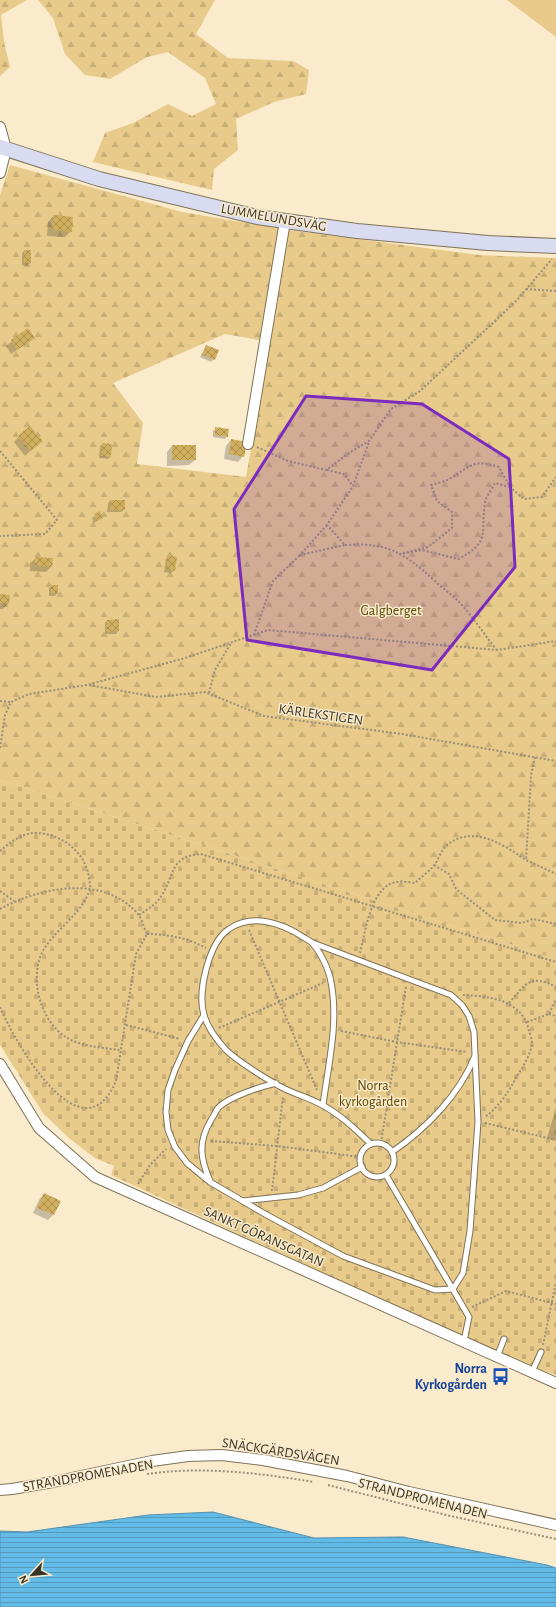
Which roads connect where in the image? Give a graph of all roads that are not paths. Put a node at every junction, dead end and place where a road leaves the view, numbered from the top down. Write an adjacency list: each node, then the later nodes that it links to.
1 (0, 127): 2 (street)
2 (3, 148): 3 (street); 4 (main road, LUMMELUNDSVÄG)
3 (0, 173)
4 (285, 221): 5 (main road, LUMMELUNDSVÄG); 6 (street)
5 (556, 246)
6 (248, 444)
7 (313, 943): 8 (lane); 9 (lane); 12 (lane)
8 (204, 1015): 11 (lane); 17 (lane)
9 (476, 1053): 14 (lane); 19 (lane)
10 (0, 1064): 21 (street, SANKT GÖRANSGATAN)
11 (276, 1083): 12 (lane); 17 (lane)
12 (323, 1105): 13 (lane)
13 (371, 1144): 14 (lane); 15 (lane)
14 (392, 1152): 16 (lane)
15 (362, 1168): 16 (lane); 18 (lane)
16 (386, 1175): 19 (lane)
17 (210, 1182): 18 (lane)
18 (243, 1201): 19 (lane)
19 (453, 1289): 21 (lane)
20 (504, 1338): 23 (lane)
21 (464, 1341): 23 (street, SANKT GÖRANSGATAN)
22 (541, 1352): 24 (lane)
23 (497, 1357): 24 (street, SANKT GÖRANSGATAN)
24 (532, 1373): 25 (street, SANKT GÖRANSGATAN)
25 (556, 1383)
26 (0, 1490): 27 (street, SNÄCKGÄRDSVÄGEN)
27 (556, 1525)

